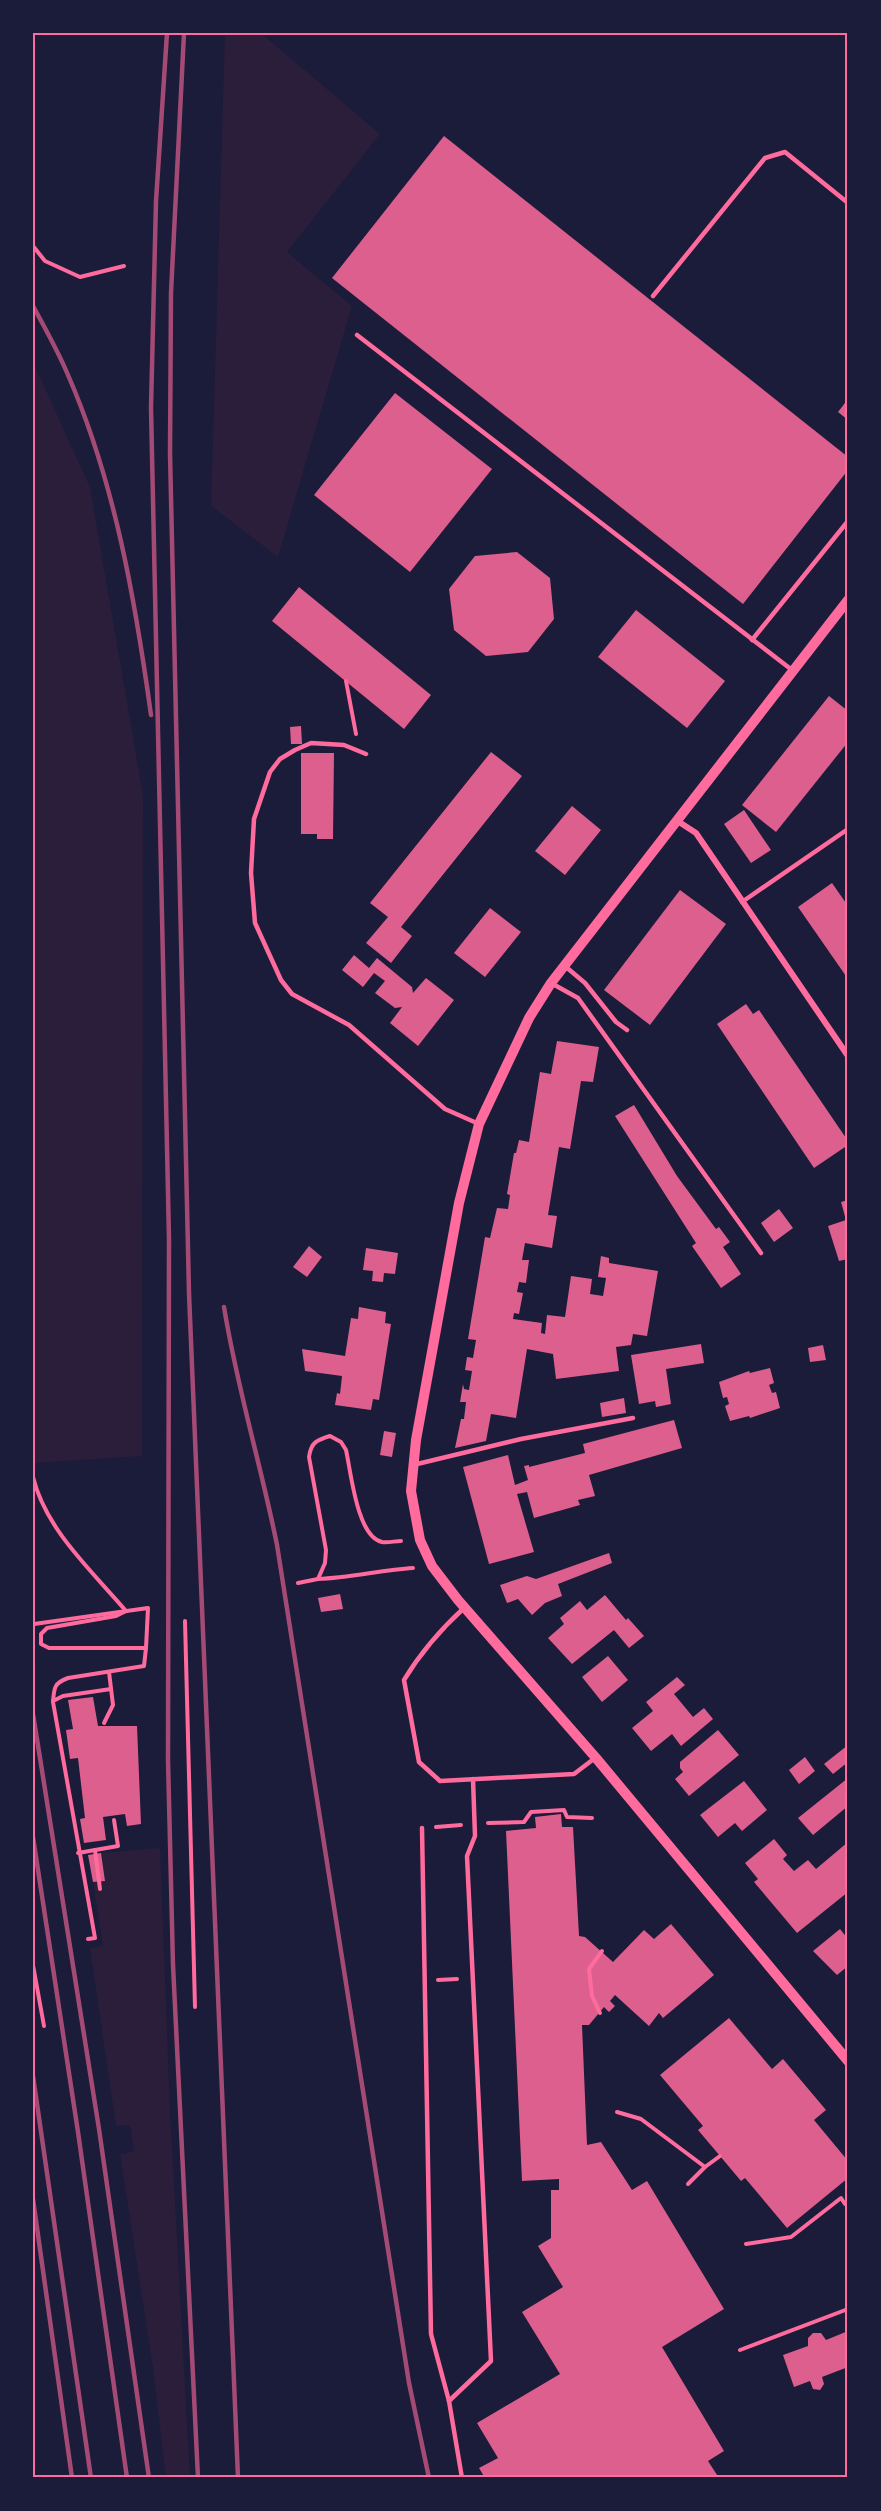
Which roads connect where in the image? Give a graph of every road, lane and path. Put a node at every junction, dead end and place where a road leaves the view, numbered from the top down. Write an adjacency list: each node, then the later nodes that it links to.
1 (848, 203): 4 (lane)
2 (33, 246): 3 (path)
3 (124, 266)
4 (653, 296)
5 (357, 334): 8 (lane)
6 (848, 520): 8 (lane)
7 (848, 600): 9 (street)
8 (752, 640): 9 (lane)
9 (792, 670): 13 (street)
10 (346, 681): 11 (path)
11 (351, 748): 12 (lane); 20 (lane)
12 (366, 754)
13 (676, 820): 15 (street); 16 (street)
14 (848, 829): 15 (lane)
15 (742, 902): 19 (street)
16 (563, 966): 17 (street); 18 (lane)
17 (551, 982): 20 (street); 21 (lane)
18 (627, 1030)
19 (848, 1056)
20 (479, 1125): 23 (street)
21 (761, 1253)
22 (633, 1418): 23 (lane)
23 (413, 1465): 25 (street)
24 (33, 1477): 30 (path)
25 (420, 1540): 26 (street); 27 (path)
26 (432, 1566): 27 (path); 29 (street)
27 (318, 1579): 28 (path)
28 (298, 1583)
29 (461, 1604): 38 (street); 39 (lane)
30 (126, 1611): 32 (path); 33 (path); 33 (path)
31 (185, 1621): 52 (path)
32 (34, 1624)
33 (146, 1648): 34 (path)
34 (110, 1672): 35 (path); 36 (path)
35 (111, 1689): 36 (path); 37 (path)
36 (53, 1702): 45 (path)
37 (104, 1723)
38 (596, 1758): 39 (lane); 55 (street)
39 (472, 1779): 42 (lane)
40 (592, 1818): 42 (path)
41 (114, 1820): 44 (path)
42 (475, 1823): 43 (path); 50 (lane)
43 (422, 1828): 51 (lane)
44 (95, 1850): 45 (path); 46 (path)
45 (78, 1853): 47 (path)
46 (100, 1889)
47 (88, 1940)
48 (602, 1951): 53 (path)
49 (33, 1965): 54 (path)
50 (473, 1979): 51 (path); 64 (lane)
51 (425, 1981): 64 (lane)
52 (195, 2007)
53 (600, 2013)
54 (44, 2026)
55 (848, 2061)
56 (616, 2112): 58 (path)
57 (720, 2156): 58 (path)
58 (705, 2167): 59 (path)
59 (688, 2184)
60 (848, 2202): 61 (path)
61 (746, 2244)
62 (848, 2310): 63 (path)
63 (740, 2350)
64 (449, 2401): 65 (lane)
65 (462, 2478)

